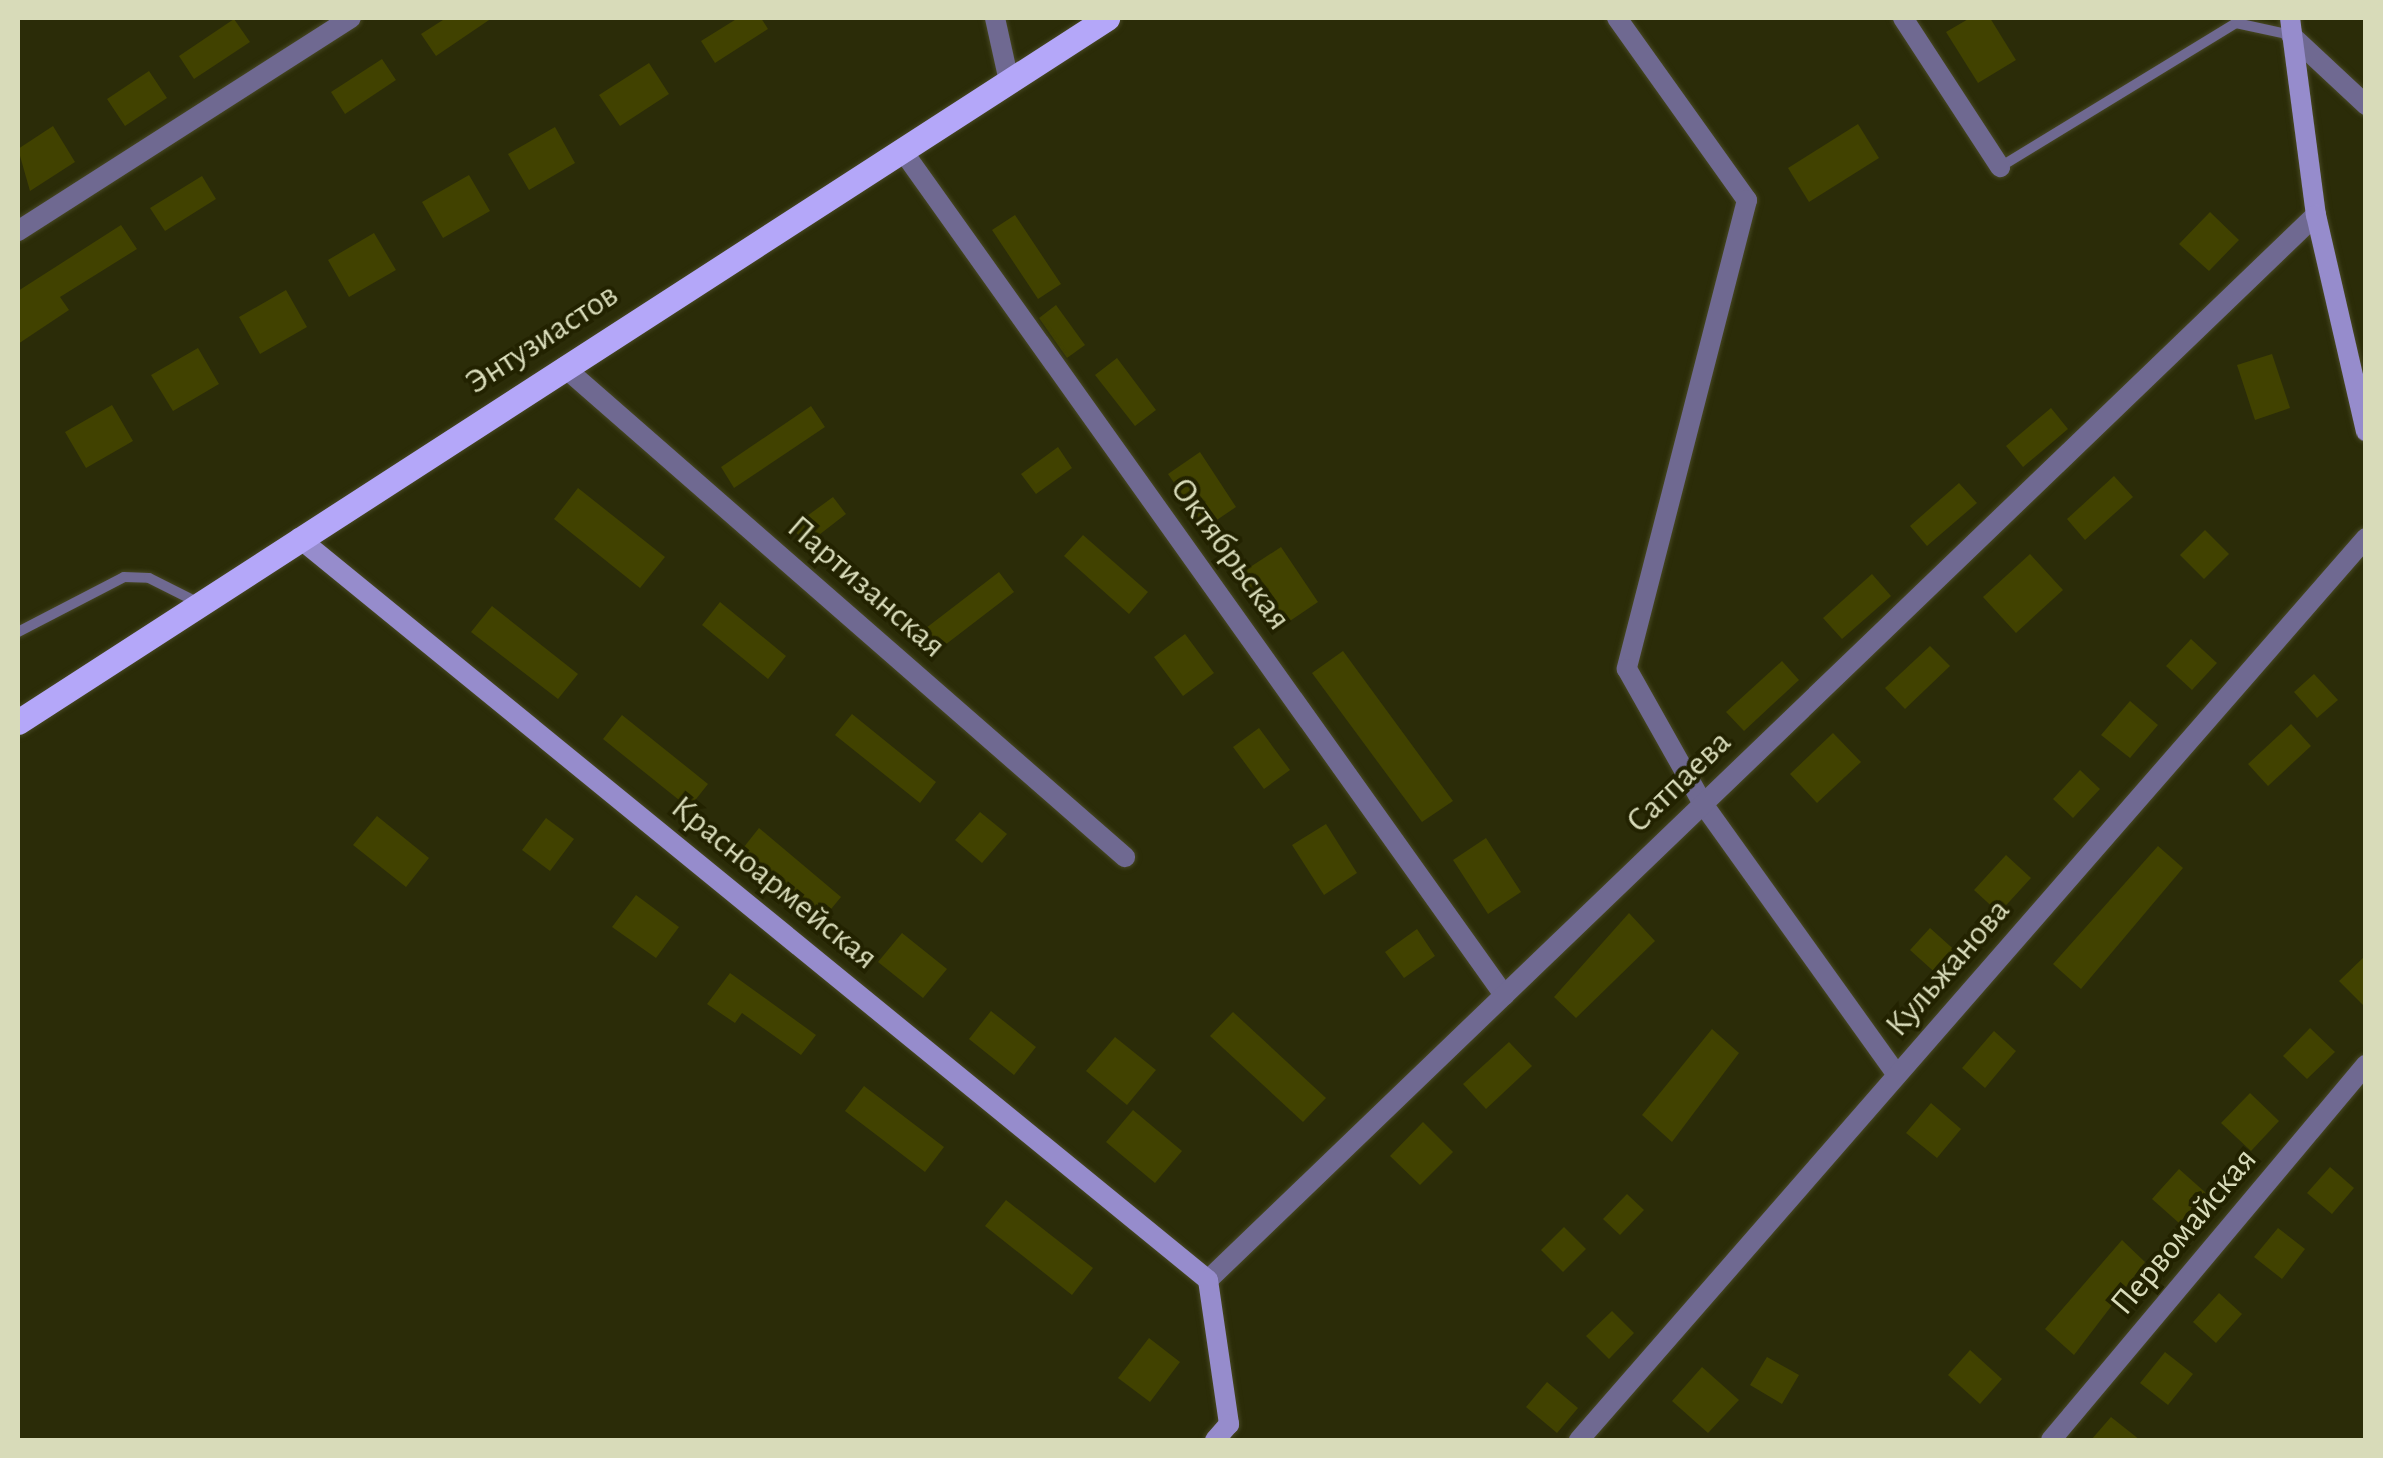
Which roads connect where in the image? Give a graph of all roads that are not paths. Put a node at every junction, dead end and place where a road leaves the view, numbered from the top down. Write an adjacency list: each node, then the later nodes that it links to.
1 (351, 18): 12 (street)
2 (994, 18): 7 (street)
3 (1106, 18): 7 (main road, Энтузиастов)
4 (1617, 18): 20 (street)
5 (1903, 18): 10 (street)
6 (2291, 26): 8 (street); 10 (lane); 11 (street)
7 (1009, 81): 9 (main road, Энтузиастов)
8 (2366, 105)
9 (902, 150): 13 (main road, Энтузиастов); 22 (street, Октябрьская)
10 (2000, 167)
11 (2316, 215): 14 (street); 20 (street, Сатпаева)
12 (18, 231)
13 (564, 367): 15 (main road, Энтузиастов); 21 (street, Партизанская)
14 (2366, 431)
15 (299, 538): 17 (main road, Энтузиастов); 25 (street, Красноармейская)
16 (2366, 538): 24 (street, Кульжанова)
17 (200, 603): 18 (lane); 19 (main road, Энтузиастов)
18 (18, 632)
19 (18, 722)
20 (1703, 804): 22 (street, Сатпаева); 24 (street)
21 (1125, 857)
22 (1504, 995): 25 (street, Сатпаева)
23 (2366, 1065): 28 (street, Первомайская)
24 (1897, 1075): 27 (street, Кульжанова)
25 (1208, 1280): 26 (street)
26 (1215, 1440)
27 (1579, 1440)
28 (2052, 1440)

